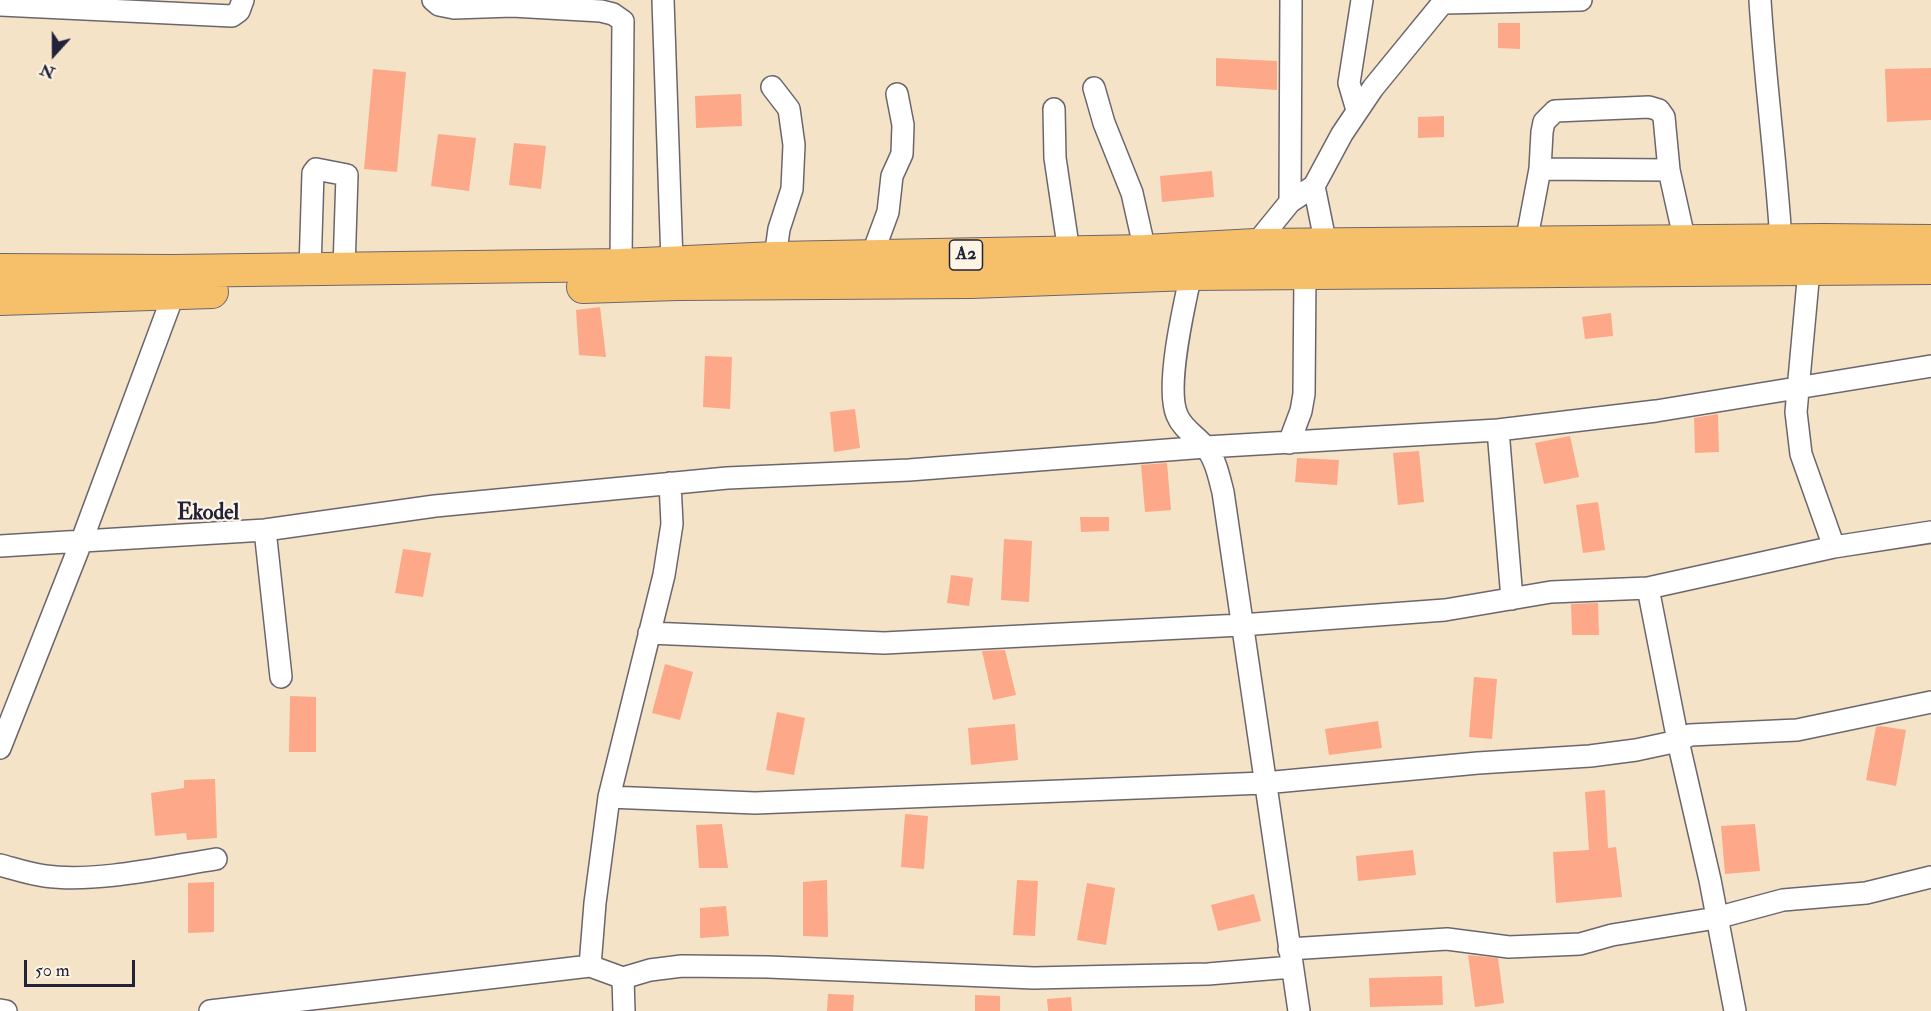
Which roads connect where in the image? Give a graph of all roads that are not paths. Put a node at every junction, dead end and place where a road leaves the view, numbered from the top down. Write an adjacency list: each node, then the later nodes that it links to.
1 (243, 0): 10 (street)
2 (433, 0): 31 (street)
3 (663, 0): 29 (street)
4 (1291, 0): 19 (street)
5 (1362, 0): 15 (street)
6 (1581, 0): 8 (street)
7 (1760, 0): 20 (street)
8 (1445, 2): 15 (street)
9 (0, 5): 10 (street)
10 (146, 5)
11 (772, 87): 27 (street)
12 (1094, 88): 25 (street)
13 (897, 94): 28 (street)
14 (1054, 109): 26 (street)
15 (1357, 110): 18 (street)
16 (1539, 169): 17 (street); 17 (street); 23 (street)
17 (1668, 170): 21 (street)
18 (1314, 186): 19 (street); 30 (street)
19 (1290, 202): 24 (street)
20 (1781, 241): 21 (highway, A2); 22 (highway, A2)
21 (1685, 242): 23 (highway, A2)
22 (1931, 242)
23 (1526, 243): 30 (highway, A2)
24 (1255, 245): 25 (highway, A2); 30 (highway, A2)
25 (1145, 251): 26 (highway, A2)
26 (1069, 252): 28 (highway, A2)
27 (775, 258): 28 (highway, A2); 29 (highway, A2)
28 (871, 258)
29 (672, 262): 31 (highway, A2)
30 (1320, 264): 36 (highway, A2); 37 (highway, A2); 43 (street)
31 (621, 265): 34 (highway, A2)
32 (1931, 268): 36 (highway, A2)
33 (310, 269): 34 (highway, A2); 34 (street); 35 (highway, A2)
34 (344, 269)
35 (0, 270)
36 (1809, 270): 41 (street)
37 (1191, 274): 38 (highway, A2); 44 (street)
38 (174, 293): 39 (highway, A2); 48 (street)
39 (0, 299)
40 (1931, 366): 41 (street)
41 (1798, 388): 42 (street); 50 (street)
42 (1497, 430): 43 (street); 52 (street)
43 (1288, 443): 44 (street)
44 (1206, 447): 45 (street); 53 (street)
45 (670, 483): 46 (street); 54 (street)
46 (265, 530): 48 (street); 55 (street)
47 (1931, 532): 50 (street)
48 (82, 540): 49 (street); 58 (street)
49 (0, 546)
50 (1834, 547): 51 (street)
51 (1648, 588): 52 (street); 57 (street)
52 (1512, 599): 53 (street)
53 (1241, 625): 54 (street); 59 (street)
54 (649, 633): 60 (street)
55 (281, 677)
56 (1931, 702): 57 (street)
57 (1678, 741): 59 (street); 64 (street)
58 (0, 748)
59 (1264, 783): 60 (street); 65 (street)
60 (609, 797): 66 (street)
61 (216, 859): 62 (street)
62 (0, 865)
63 (1931, 877): 64 (street)
64 (1716, 918): 65 (street); 73 (street)
65 (1291, 958): 67 (street); 72 (street)
66 (590, 966): 67 (street); 70 (street)
67 (623, 978): 71 (street)
68 (0, 1010): 69 (street)
69 (6, 1011)
70 (210, 1011)
71 (624, 1011)
72 (1299, 1011)
73 (1735, 1011)

